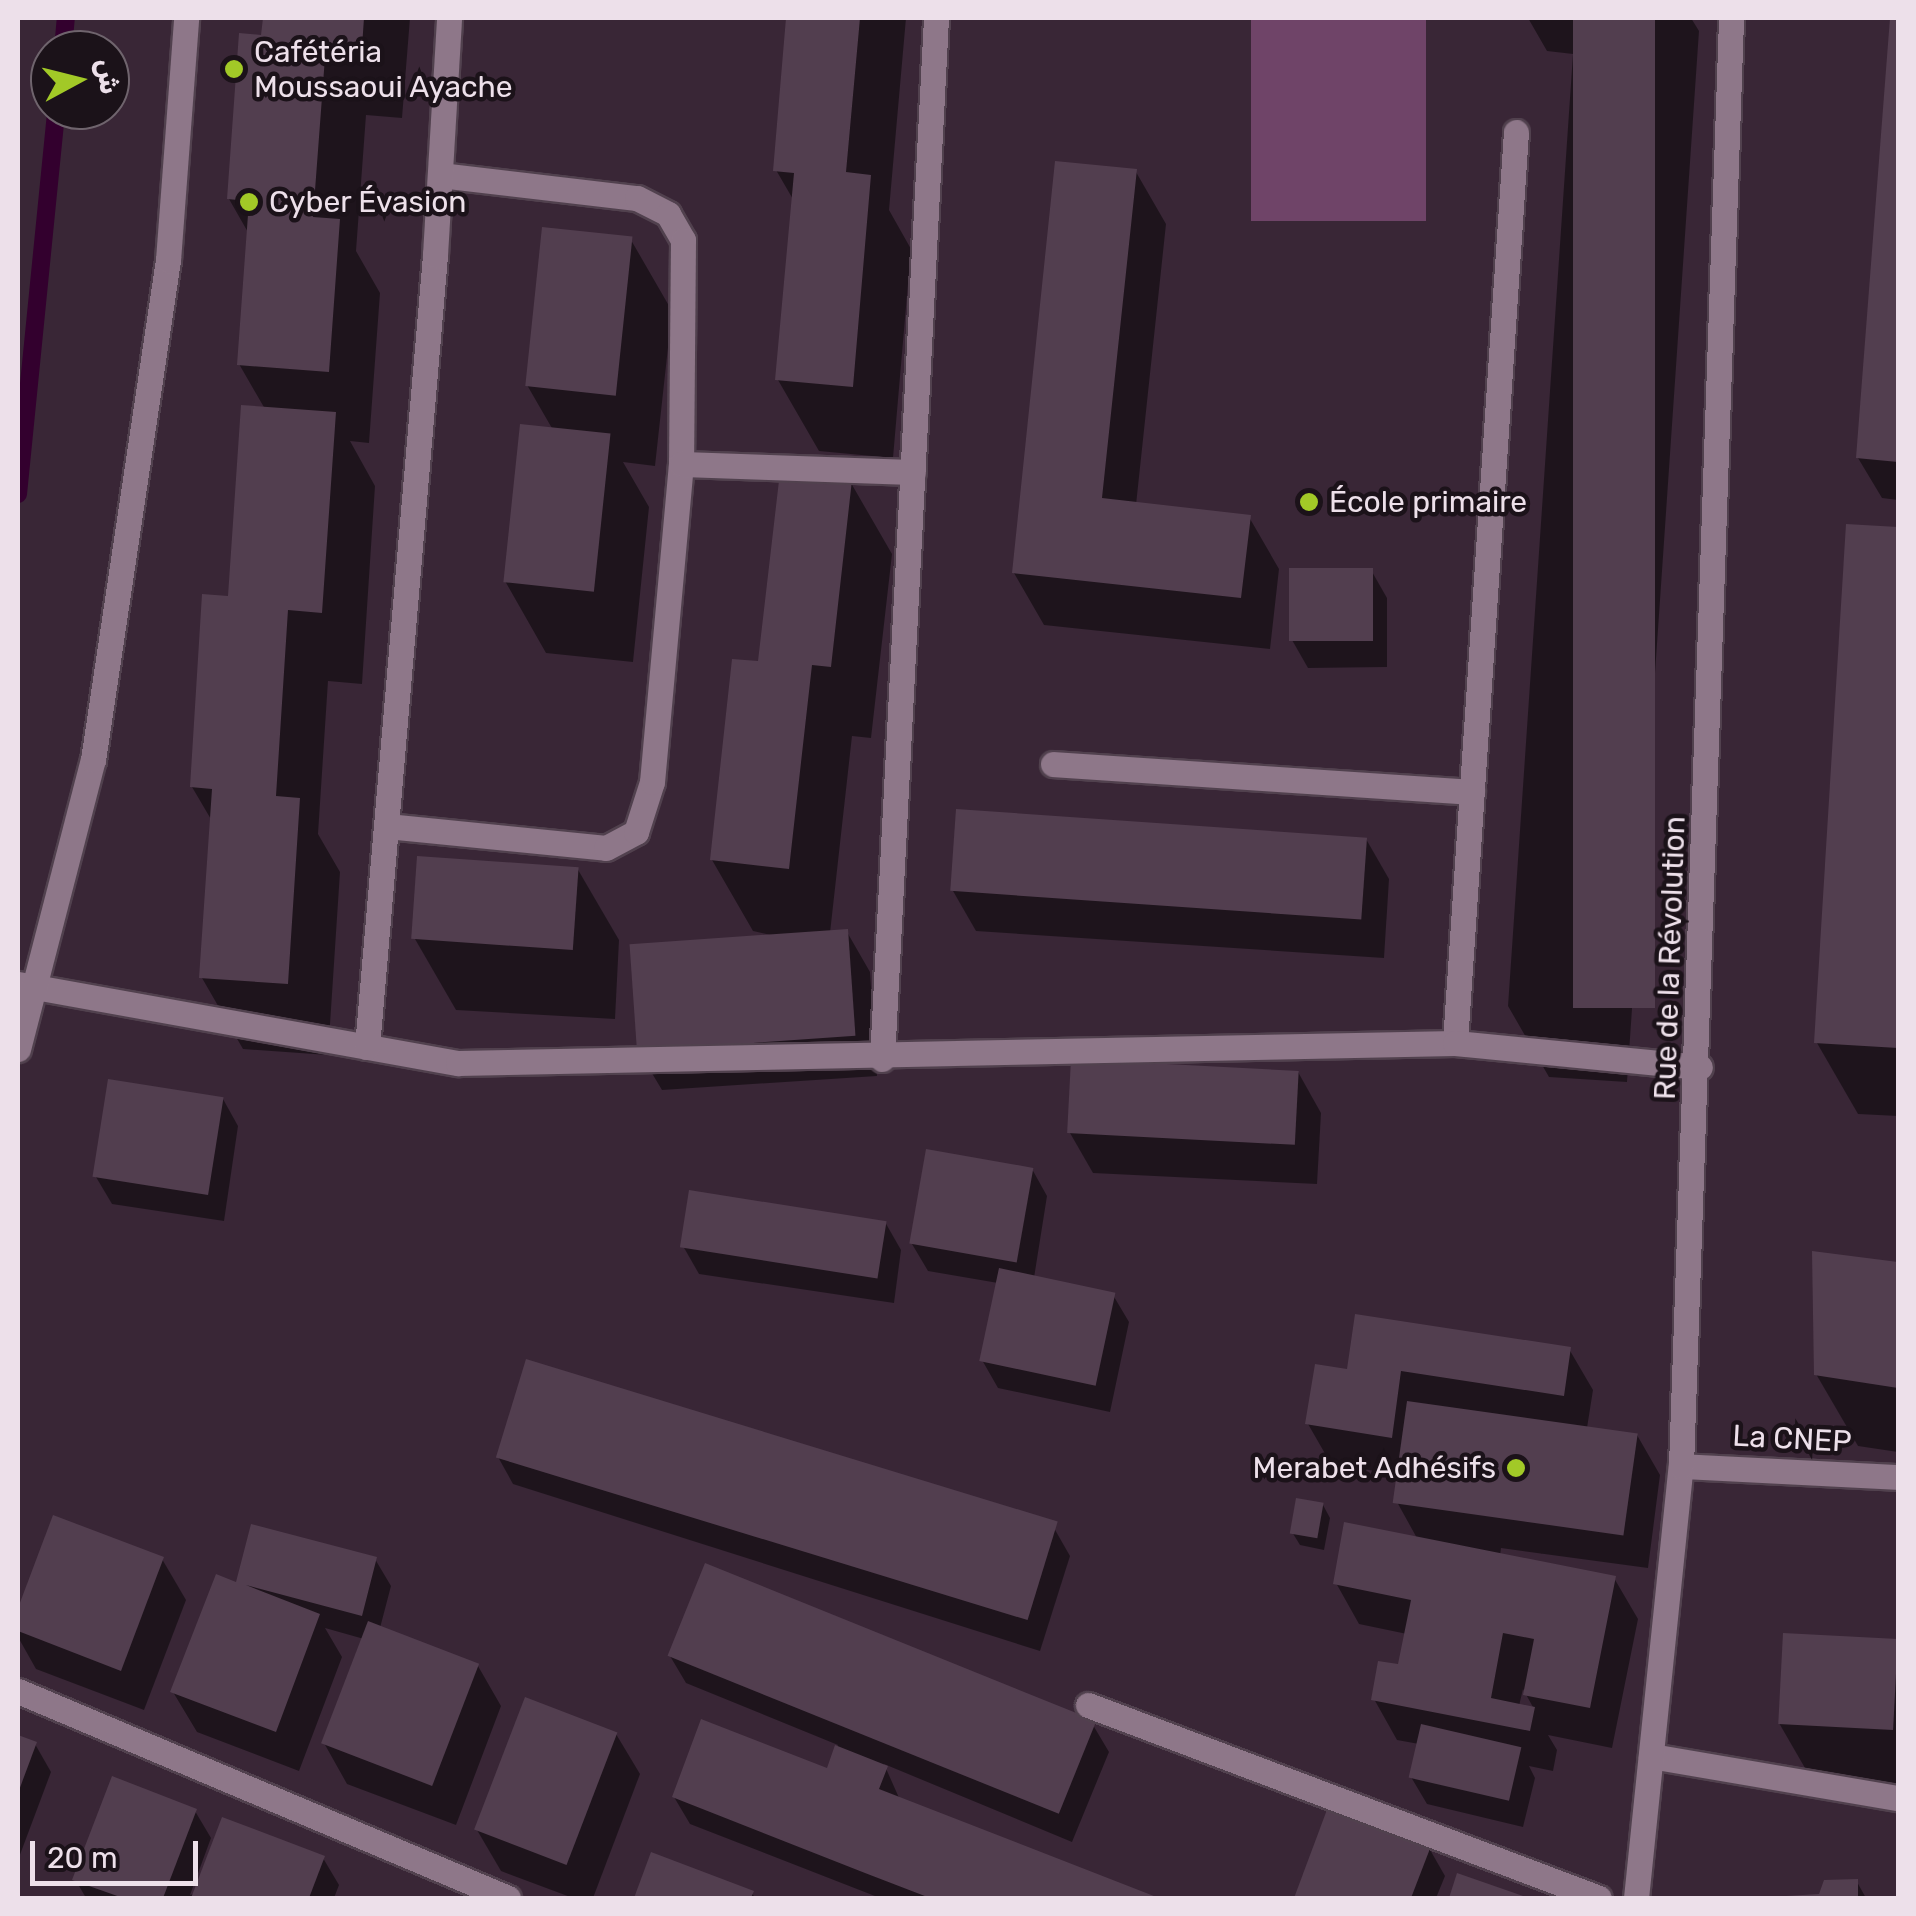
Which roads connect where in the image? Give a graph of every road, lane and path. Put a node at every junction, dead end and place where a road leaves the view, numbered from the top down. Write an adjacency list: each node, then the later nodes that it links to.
1 (186, 18): 12 (street)
2 (448, 18): 6 (street)
3 (936, 18): 8 (street)
4 (1730, 18): 17 (street, Rue de la Révolution)
5 (1516, 132): 10 (street)
6 (440, 175): 7 (street); 11 (street)
7 (681, 464): 8 (street); 11 (street)
8 (912, 472): 16 (street)
9 (1053, 764): 10 (street)
10 (1472, 792): 13 (street)
11 (387, 826): 14 (street)
12 (26, 986): 14 (street); 15 (street)
13 (1455, 1043): 16 (street); 17 (street)
14 (367, 1047): 16 (street)
15 (18, 1050)
16 (882, 1059)
17 (1700, 1067): 18 (street, Rue de la Révolution)
18 (1682, 1466): 19 (street, La CNEP); 22 (street, Rue de la Révolution)
19 (1898, 1477)
20 (18, 1691): 24 (street)
21 (1088, 1705): 25 (street)
22 (1651, 1756): 23 (street); 26 (street, Rue de la Révolution)
23 (1898, 1798)
24 (508, 1898)
25 (1599, 1898)
26 (1636, 1898)

